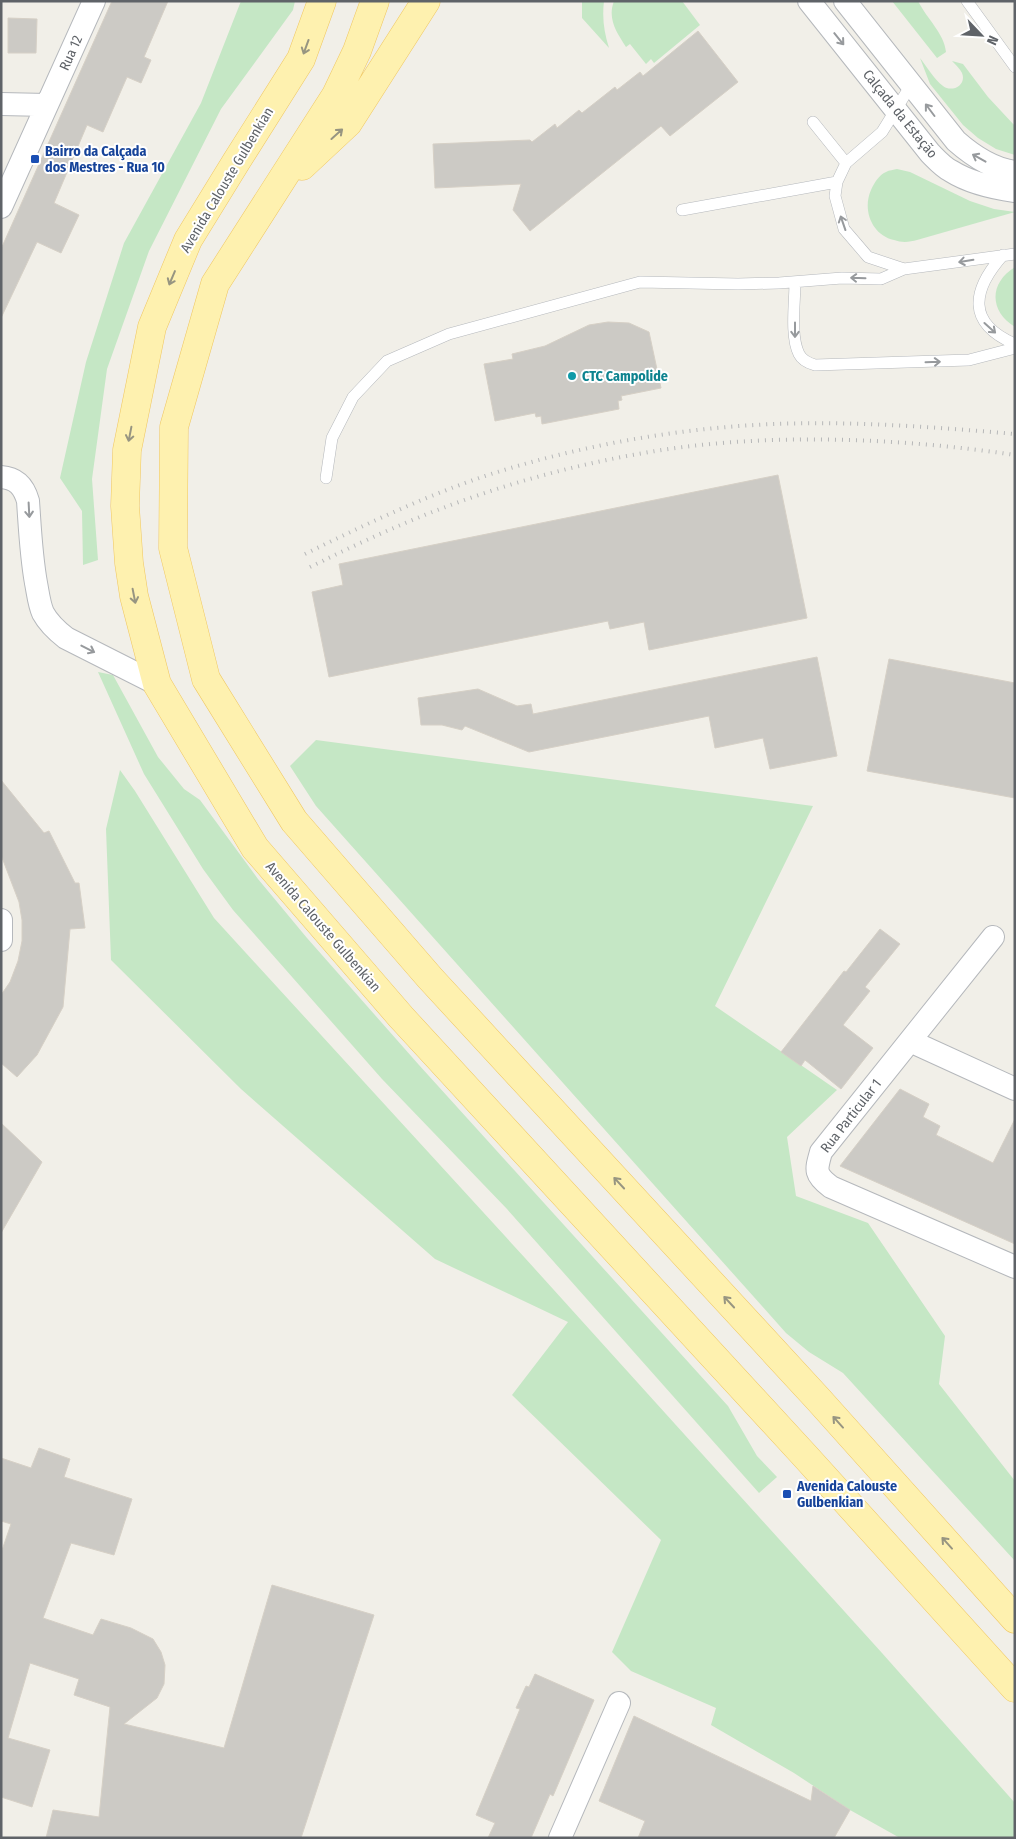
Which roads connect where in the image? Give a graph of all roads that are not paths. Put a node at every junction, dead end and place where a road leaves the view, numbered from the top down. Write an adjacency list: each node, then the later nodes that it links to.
1 (94, 1): 11 (street, Rua 12)
2 (322, 1): 28 (main road, Avenida Calouste Gulbenkian, one-way to 28)
3 (375, 1): 17 (main road)
4 (426, 1): 17 (main road, one-way to 4)
5 (809, 1): 12 (street, Calçada da Estação, one-way to 12)
6 (845, 1): 9 (street, Calçada da Estação)
7 (967, 1): 8 (lane)
8 (1015, 66)
9 (911, 85): 12 (lane); 15 (street, Calçada da Estação, one-way to 9)
10 (1, 104): 11 (street)
11 (48, 105): 19 (street, Rua 12)
12 (896, 111): 14 (lane); 18 (street, Calçada da Estação)
13 (813, 122): 14 (lane)
14 (846, 163): 16 (lane)
15 (1015, 172)
16 (837, 182): 20 (lane); 22 (lane, one-way to 16)
17 (275, 191): 35 (main road, one-way to 17)
18 (1015, 191)
19 (1, 207)
20 (682, 210)
21 (1009, 255): 22 (lane, one-way to 22); 24 (lane, one-way to 24)
22 (904, 270): 23 (lane, one-way to 23)
23 (795, 282): 25 (lane, one-way to 25); 27 (lane)
24 (1015, 344)
25 (1015, 348)
26 (1, 478): 28 (street, one-way to 28)
27 (326, 478)
28 (156, 684): 38 (main road, Avenida Calouste Gulbenkian)
29 (1, 920): 31 (street)
30 (993, 937): 32 (street, Rua Particular 1)
31 (1, 940)
32 (910, 1041): 33 (street); 34 (street, Rua Particular 1)
33 (1015, 1089)
34 (1015, 1267)
35 (969, 1568): 36 (main road); 37 (main road)
36 (1015, 1593)
37 (1015, 1618)
38 (1015, 1688)
39 (619, 1703): 40 (street)
40 (560, 1838)

